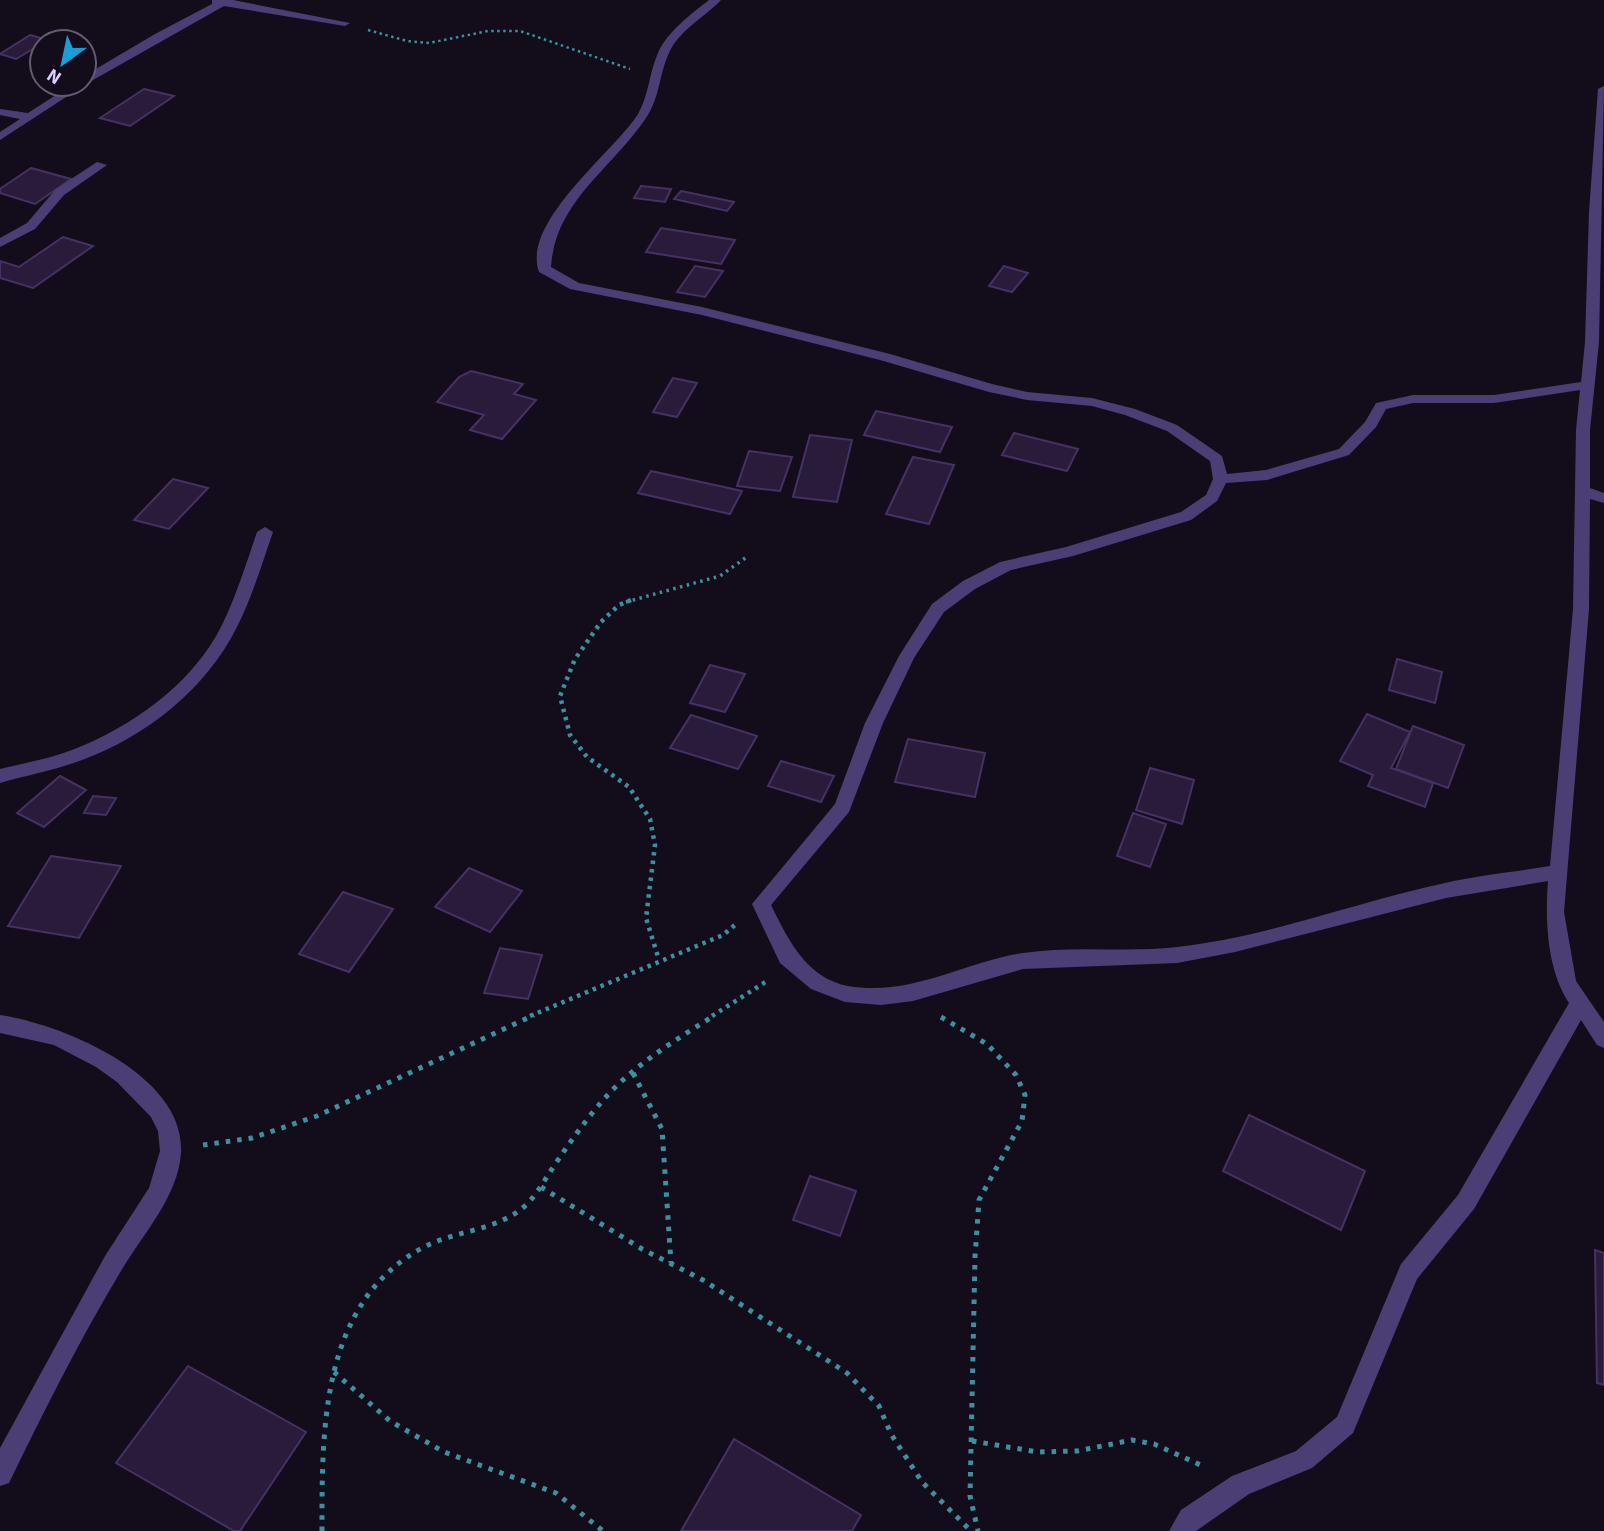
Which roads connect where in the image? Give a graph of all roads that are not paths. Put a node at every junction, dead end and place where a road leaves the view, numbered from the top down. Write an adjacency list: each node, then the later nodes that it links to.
1 (209, 0): 3 (street)
2 (716, 0): 14 (street)
3 (225, 2): 4 (street); 5 (street)
4 (345, 23)
5 (98, 73)
6 (1604, 89): 13 (street)
7 (59, 98): 9 (street)
8 (0, 112): 9 (street)
9 (30, 117): 10 (street)
10 (0, 137)
11 (101, 165): 12 (street)
12 (0, 243)
13 (1587, 385): 14 (street); 15 (street)
14 (1220, 479): 19 (street)
15 (1582, 491): 16 (street); 19 (street)
16 (1604, 498)
17 (265, 532): 18 (street)
18 (0, 776)
19 (1559, 872): 20 (street)
20 (1579, 1006): 22 (street); 24 (street)
21 (0, 1024): 23 (street)
22 (1604, 1040)
23 (0, 1474)
24 (1181, 1531)

